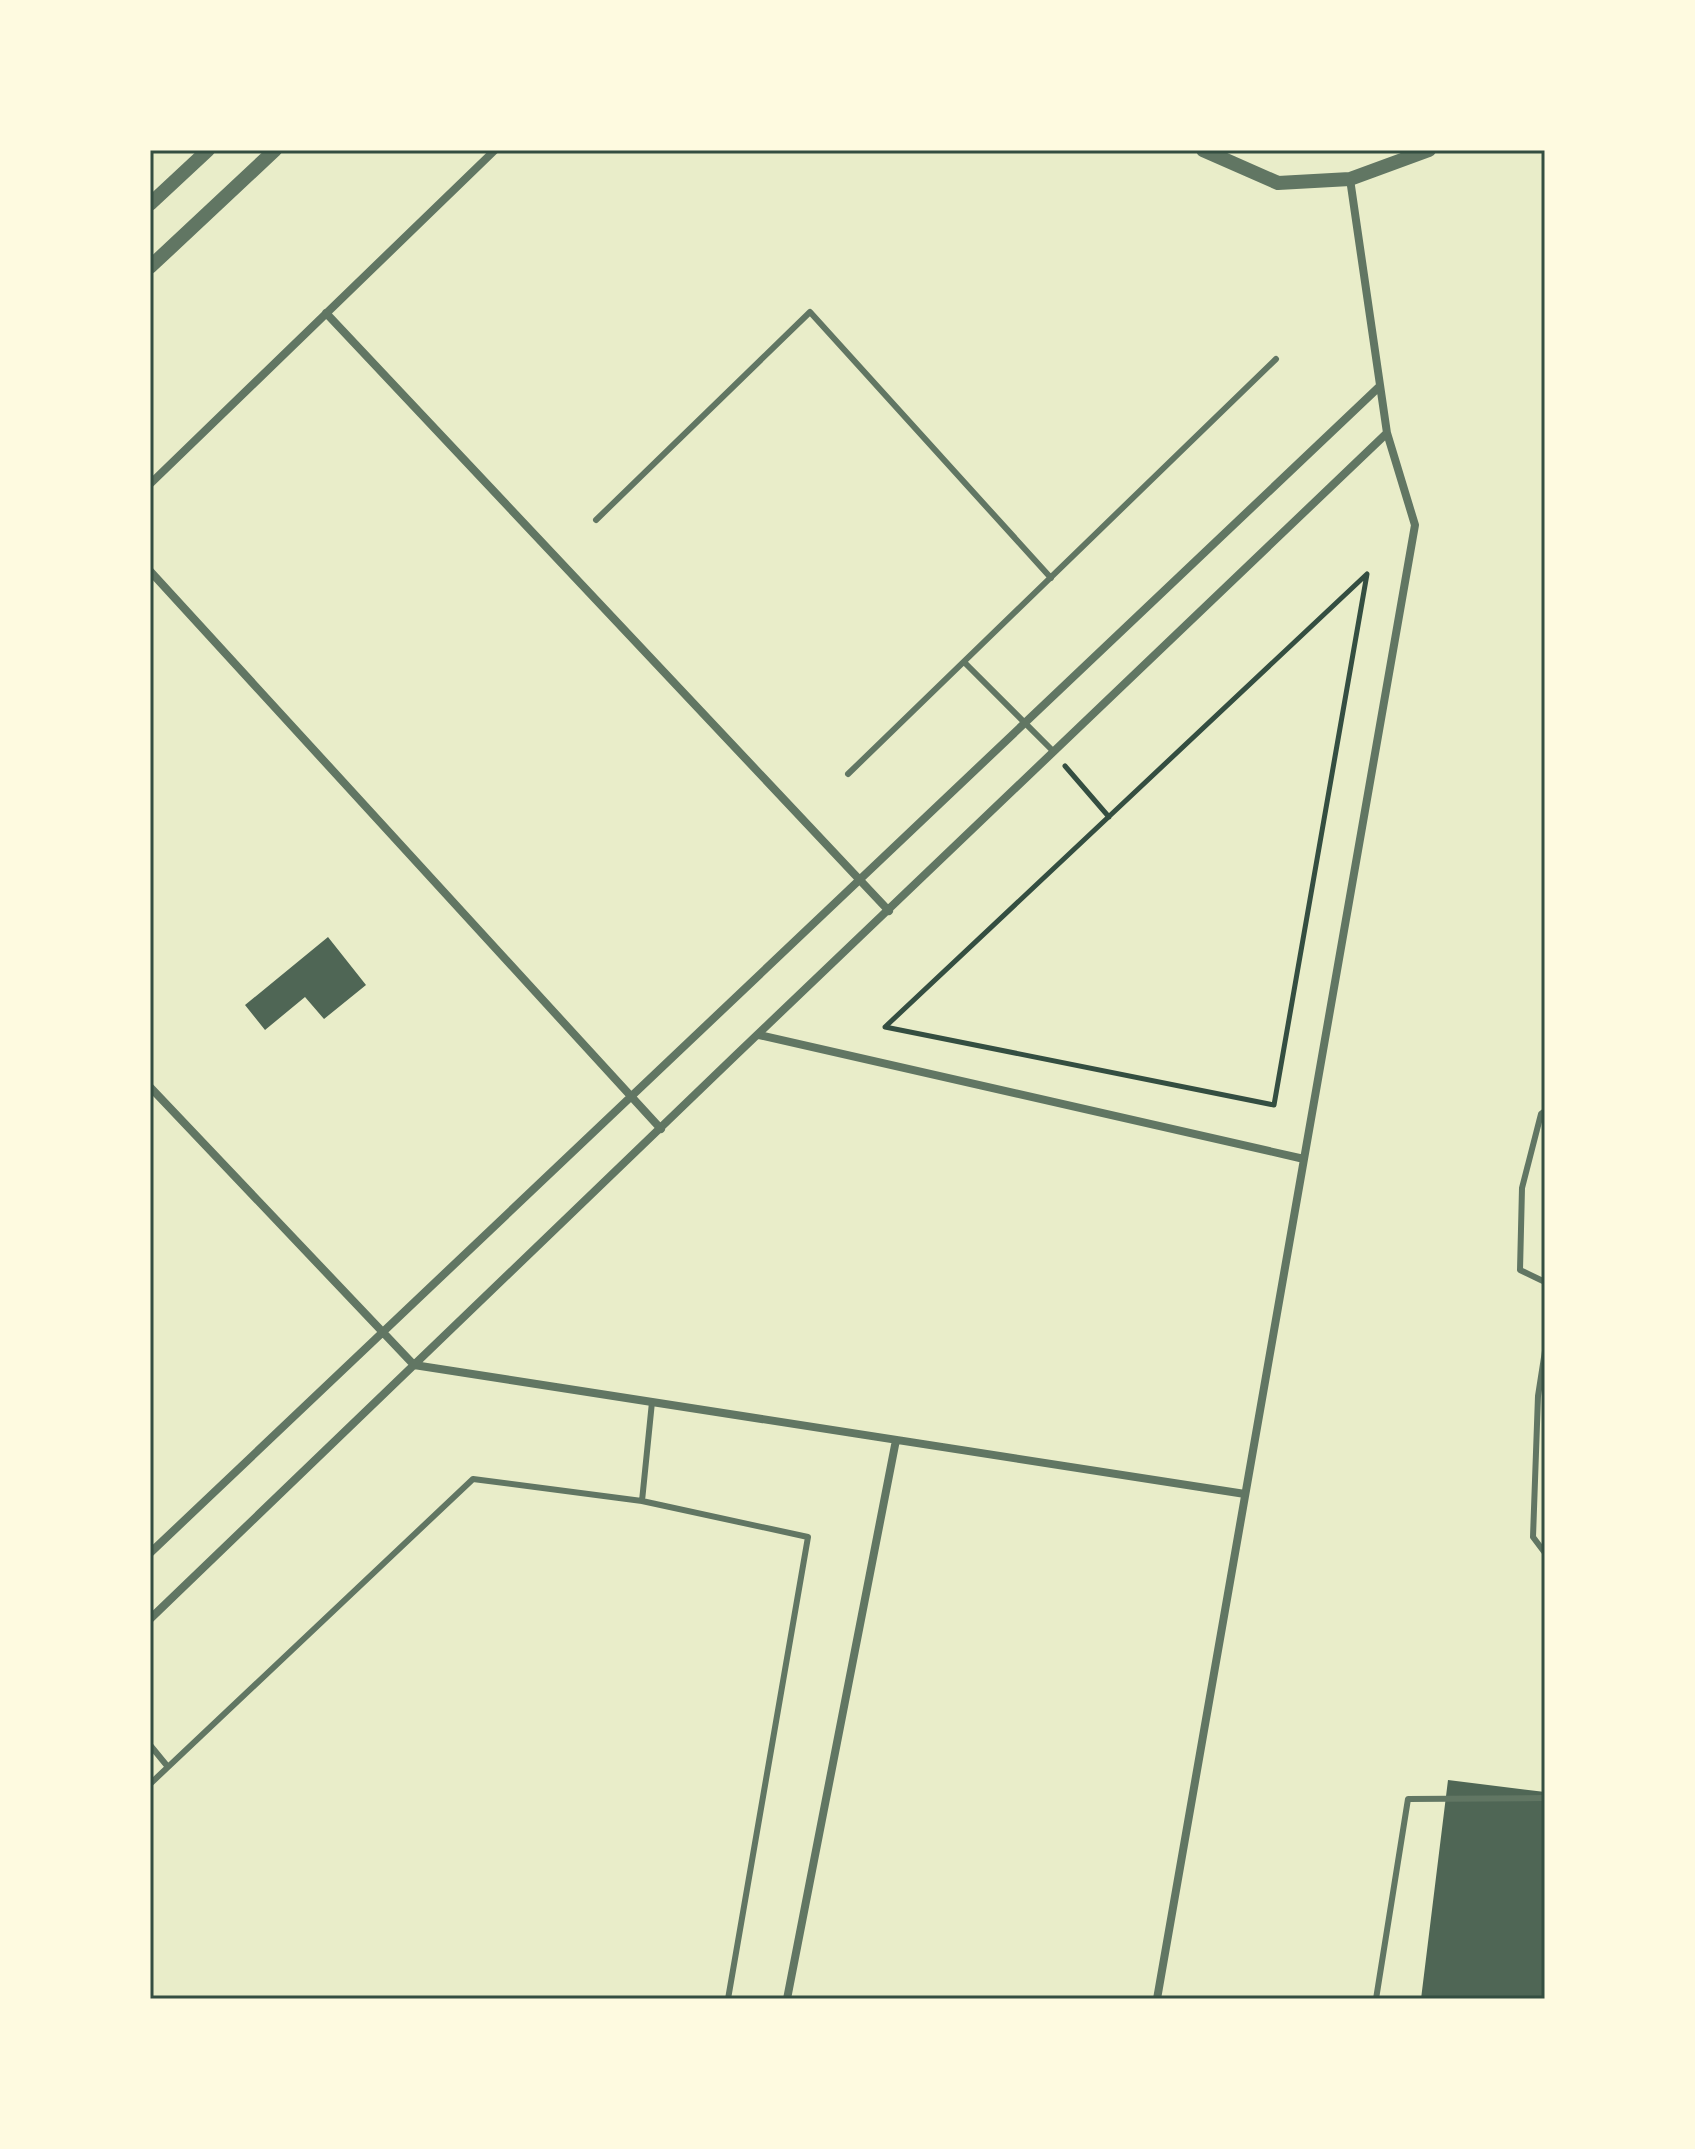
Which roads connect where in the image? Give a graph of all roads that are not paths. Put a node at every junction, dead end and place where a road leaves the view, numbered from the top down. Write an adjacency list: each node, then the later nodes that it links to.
1 (208, 150): 7 (street)
2 (275, 150): 8 (street)
3 (495, 150): 9 (street)
4 (1203, 150): 6 (street)
5 (1429, 150): 6 (street)
6 (1350, 179): 11 (street)
7 (150, 204)
8 (150, 267)
9 (326, 313): 13 (street); 21 (street)
10 (1276, 359): 16 (lane)
11 (1380, 386): 12 (street); 18 (street)
12 (1387, 433): 19 (street); 28 (street)
13 (150, 484)
14 (596, 520): 16 (lane)
15 (150, 571): 25 (street)
16 (1051, 578): 17 (lane)
17 (964, 662): 18 (lane); 20 (lane)
18 (1025, 723): 19 (lane); 21 (street)
19 (1052, 750): 22 (street)
20 (848, 774)
21 (860, 880): 22 (street); 25 (street)
22 (889, 911): 23 (street)
23 (759, 1035): 27 (street); 28 (street)
24 (150, 1087): 30 (street)
25 (632, 1097): 27 (street); 30 (street)
26 (1545, 1111): 29 (lane)
27 (661, 1129): 32 (street)
28 (1304, 1159): 35 (street)
29 (1545, 1282)
30 (384, 1333): 32 (street); 37 (street)
31 (1545, 1351): 38 (lane)
32 (414, 1365): 33 (street); 39 (street)
33 (652, 1402): 34 (street); 36 (lane)
34 (896, 1440): 35 (street); 45 (street)
35 (1245, 1494): 46 (street)
36 (642, 1501): 41 (lane); 44 (lane)
37 (150, 1553)
38 (1545, 1553)
39 (150, 1619)
40 (150, 1745): 41 (lane)
41 (168, 1767): 42 (lane)
42 (150, 1784)
43 (1545, 1798): 47 (lane)
44 (728, 1999)
45 (787, 1999)
46 (1157, 1999)
47 (1376, 1999)

